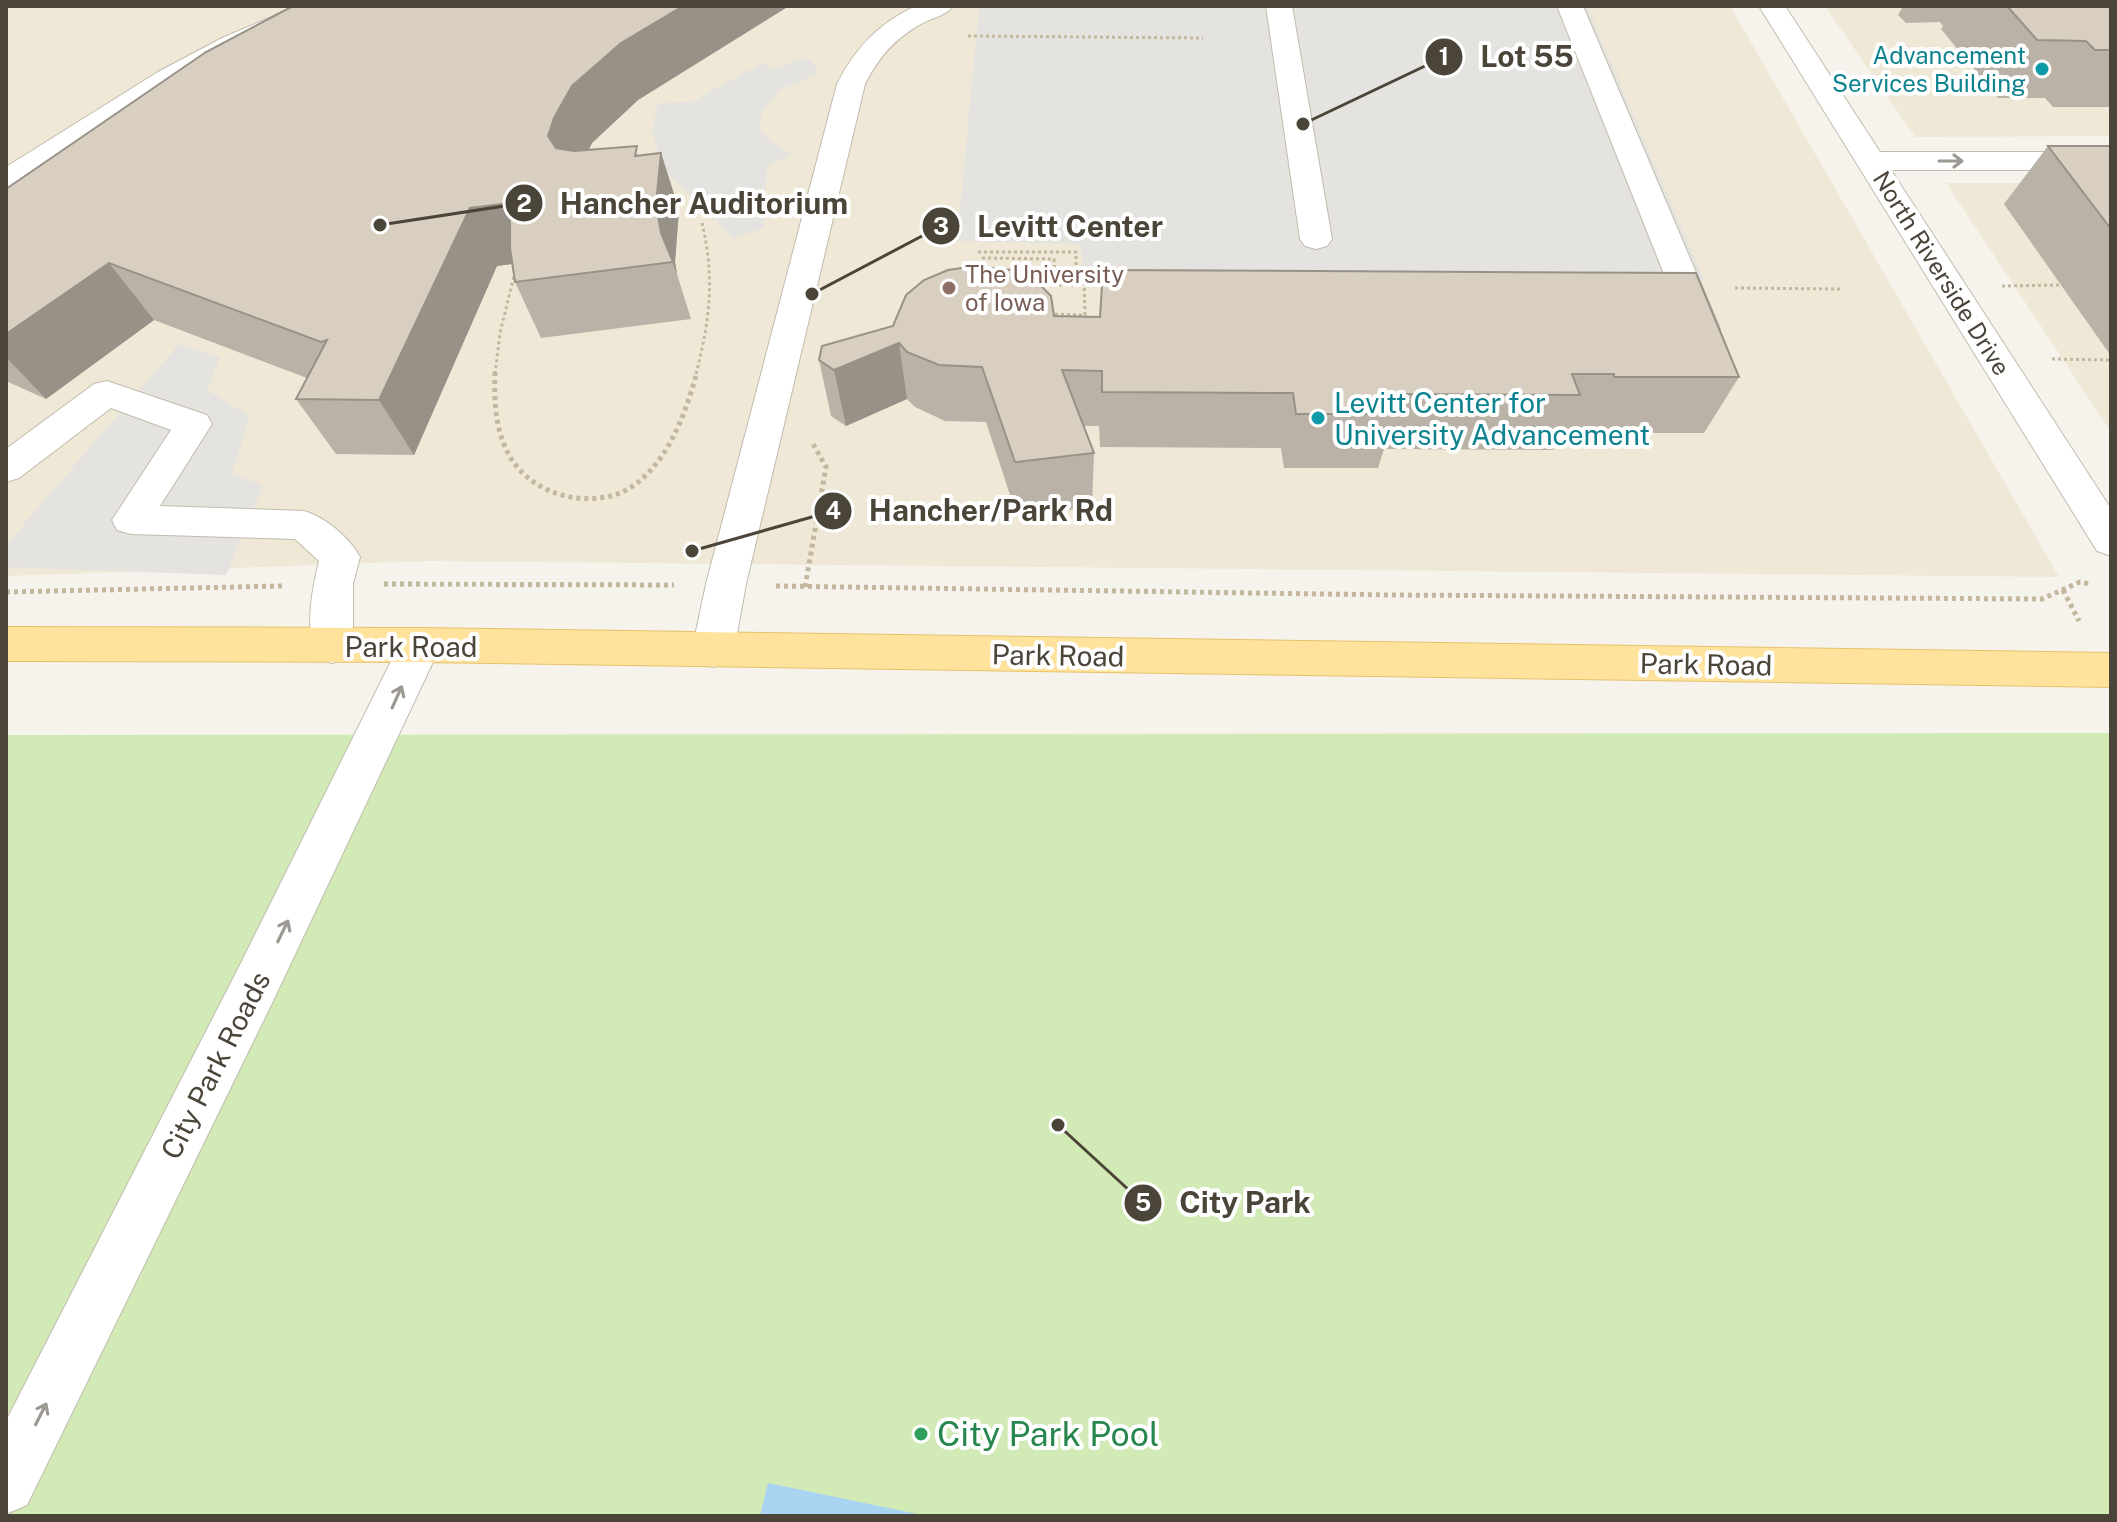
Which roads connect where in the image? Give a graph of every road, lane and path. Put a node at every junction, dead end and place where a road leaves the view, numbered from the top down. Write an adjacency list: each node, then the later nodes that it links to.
1 (320, 6): 10 (street)
2 (940, 6): 30 (street)
3 (1279, 6): 12 (street)
4 (1570, 6): 24 (street)
5 (1772, 6): 8 (street, North Riverside Drive)
6 (956, 36): 7 (path)
7 (1203, 38)
8 (1873, 161): 9 (street, one-way to 9); 28 (street, North Riverside Drive)
9 (2111, 161)
10 (6, 179)
11 (702, 223): 13 (path)
12 (1316, 239)
13 (515, 272)
14 (982, 272): 15 (path)
15 (1076, 280)
16 (1084, 280): 22 (path)
17 (2061, 285): 18 (path)
18 (2002, 286)
19 (1729, 288): 20 (path)
20 (1840, 289)
21 (1039, 314): 22 (path)
22 (1069, 315): 23 (path)
23 (1068, 328)
24 (1714, 355)
25 (2050, 359): 26 (path)
26 (2111, 360)
27 (6, 468): 29 (street)
28 (2111, 541)
29 (333, 584): 30 (path); 32 (path); 35 (street)
30 (726, 584): 31 (path); 36 (street)
31 (2096, 585)
32 (6, 592)
33 (6, 644): 35 (main road, Park Road)
34 (420, 645): 35 (main road, Park Road); 36 (main road, Park Road); 38 (street, City Park Roads, one-way to 34)
35 (332, 646)
36 (713, 650): 37 (main road, Park Road)
37 (2111, 670)
38 (6, 1484)

